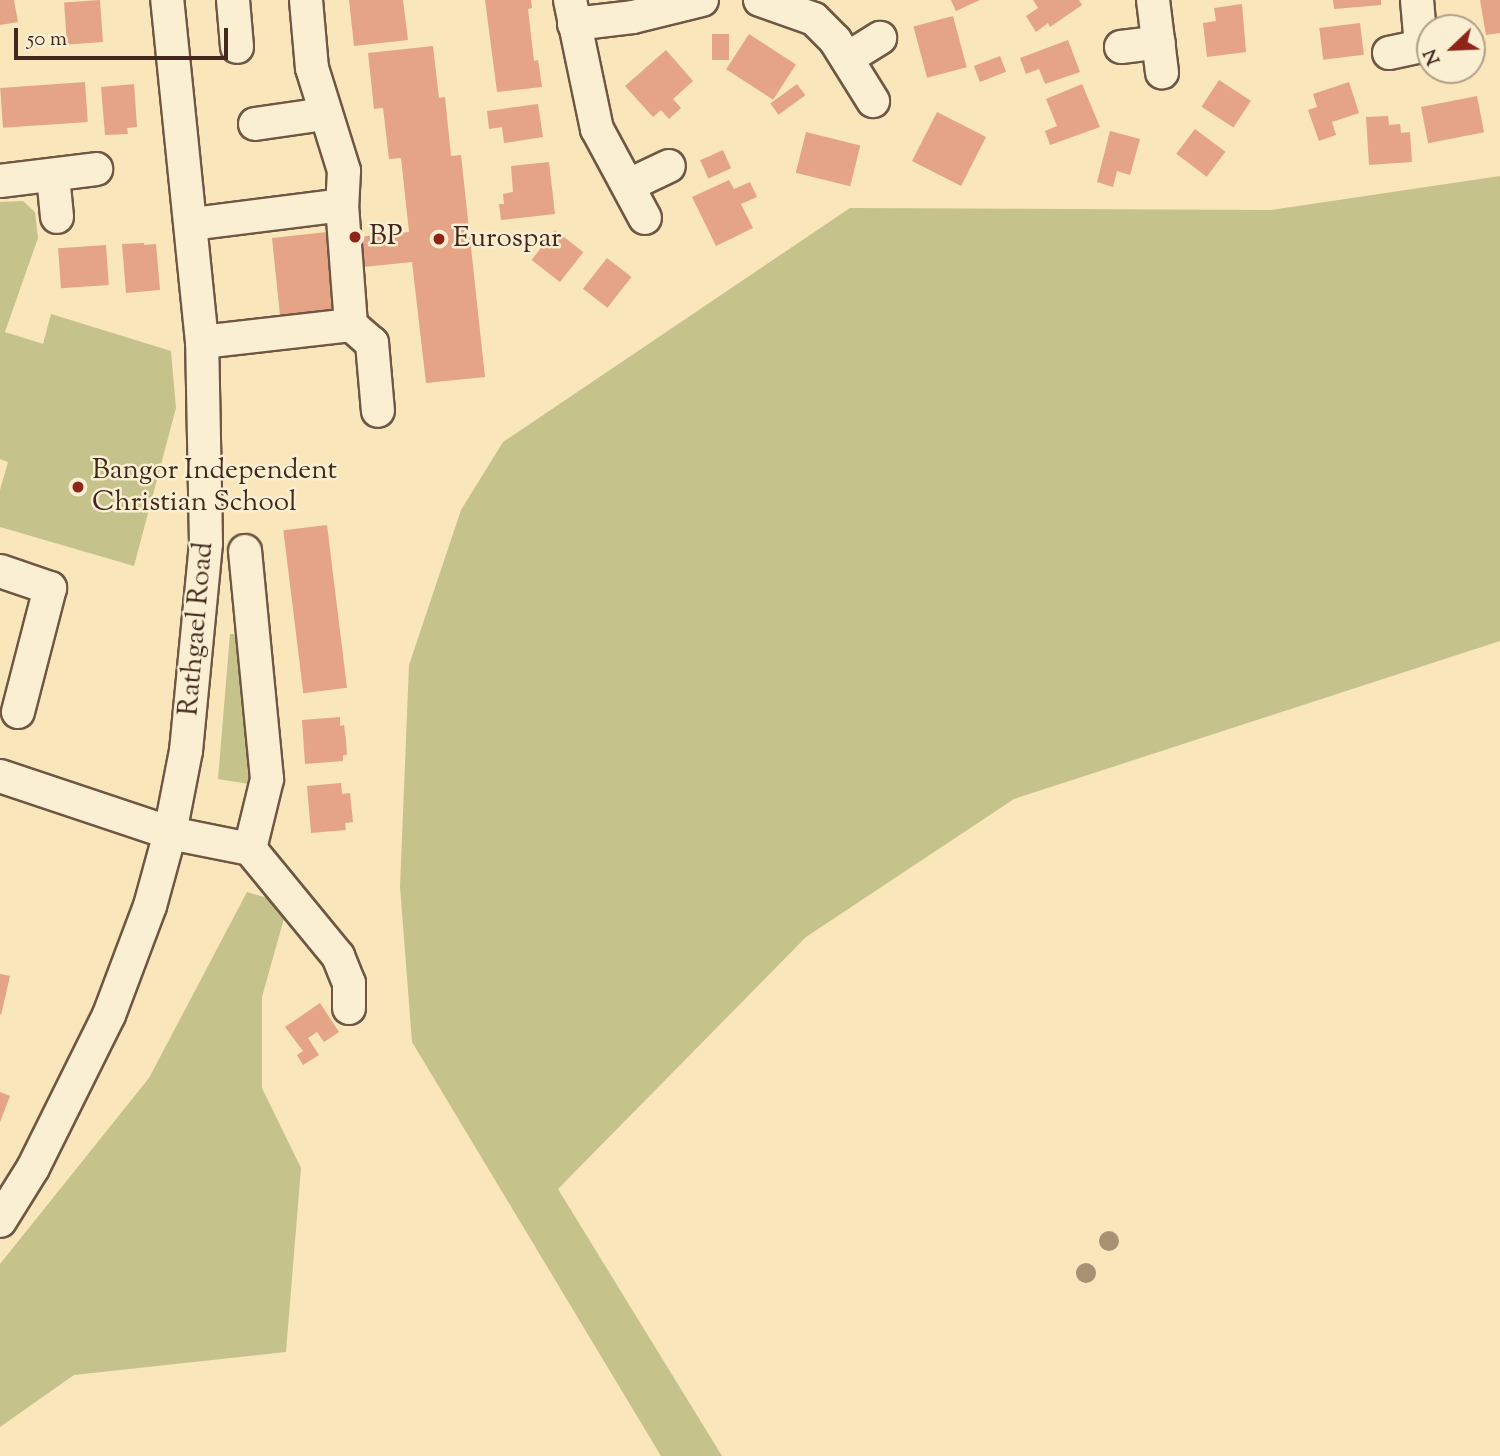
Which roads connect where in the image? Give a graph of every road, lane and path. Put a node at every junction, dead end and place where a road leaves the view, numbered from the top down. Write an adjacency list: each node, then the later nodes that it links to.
1 (167, 0): 25 (street, Rathgael Road)
2 (233, 0): 9 (street)
3 (306, 0): 15 (street)
4 (702, 0): 7 (street)
5 (760, 0): 13 (street)
6 (1153, 0): 10 (street)
7 (572, 12): 21 (street)
8 (880, 38): 13 (street)
9 (237, 47)
10 (1121, 47)
11 (1416, 49): 12 (street)
12 (1389, 53)
13 (848, 58): 14 (street)
14 (873, 101)
15 (324, 114): 16 (street); 22 (street)
16 (255, 124)
17 (669, 166): 21 (street)
18 (96, 169): 19 (street)
19 (53, 176): 20 (street); 23 (street)
20 (0, 181)
21 (629, 185): 24 (street)
22 (342, 205): 25 (street); 26 (street)
23 (57, 217)
24 (645, 218)
25 (192, 224): 27 (street, Rathgael Road)
26 (351, 325): 27 (street); 28 (street)
27 (202, 342): 33 (street, Rathgael Road)
28 (378, 411)
29 (244, 551): 34 (street)
30 (0, 571): 31 (street)
31 (18, 712)
32 (0, 776): 33 (street)
33 (170, 834): 34 (street); 36 (street, Rathgael Road)
34 (250, 849): 35 (street)
35 (349, 1008)
36 (0, 1221)

